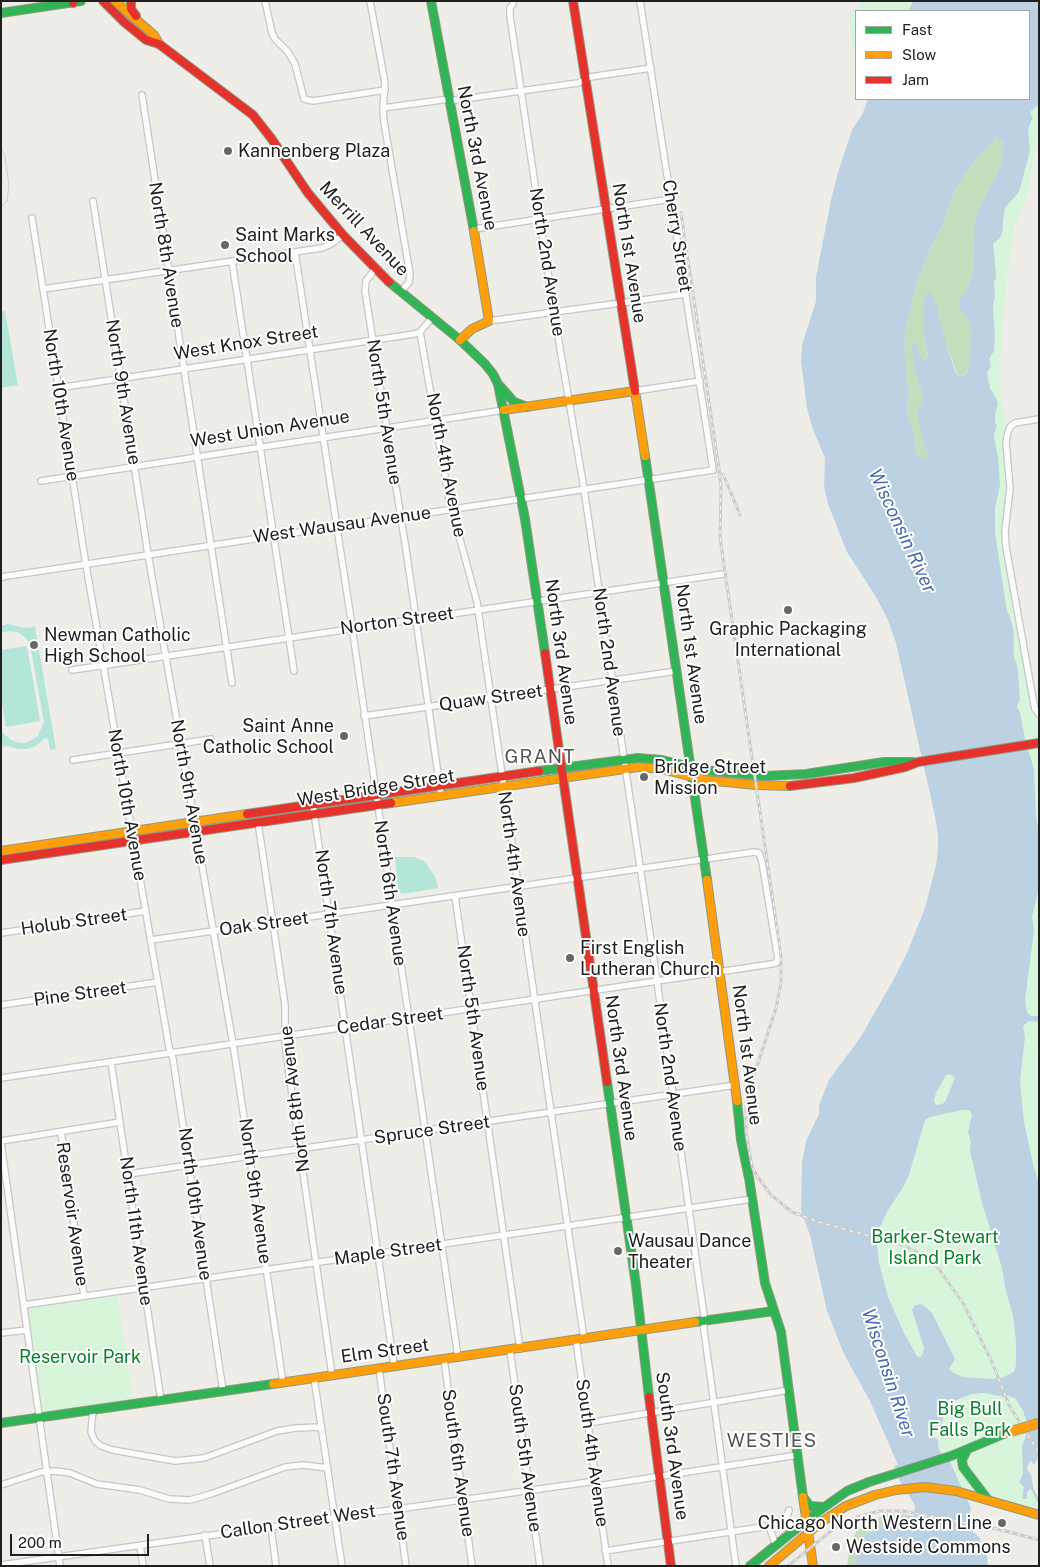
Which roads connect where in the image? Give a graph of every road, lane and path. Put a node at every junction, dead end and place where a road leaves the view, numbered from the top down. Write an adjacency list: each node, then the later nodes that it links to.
1 (103, 1): 13 (main road, Merrill Avenue)
2 (114, 1): 12 (main road, Merrill Avenue)
3 (131, 1): 12 (main road)
4 (265, 1): 16 (street)
5 (370, 1): 16 (street)
6 (431, 1): 19 (main road, North 3rd Avenue)
7 (573, 1): 15 (main road, North 1st Avenue)
8 (640, 1): 14 (street, Cherry Street)
9 (76, 2): 11 (main road)
10 (513, 4): 17 (street, North 2nd Avenue)
11 (1, 13)
12 (145, 28): 13 (main road, Merrill Avenue)
13 (159, 44): 27 (main road, Merrill Avenue)
14 (651, 68): 15 (street); 21 (street, Cherry Street)
15 (585, 79): 17 (street); 23 (main road, North 1st Avenue)
16 (385, 90): 20 (street)
17 (521, 91): 19 (street); 25 (street, North 2nd Avenue)
18 (142, 95): 31 (street, North 8th Avenue)
19 (449, 100): 20 (street); 26 (main road, North 3rd Avenue)
20 (383, 108): 34 (street)
21 (671, 199): 23 (street); 35 (street, Cherry Street)
22 (92, 201): 32 (street, North 9th Avenue)
23 (605, 210): 25 (street); 36 (main road, North 1st Avenue)
24 (32, 218): 33 (street, North 10th Avenue)
25 (540, 219): 26 (street); 37 (street, North 2nd Avenue)
26 (474, 229): 39 (main road, North 3rd Avenue)
27 (343, 235): 28 (street); 30 (main road, Merrill Avenue)
28 (295, 252): 29 (street); 43 (street, North 6th Avenue)
29 (232, 261): 31 (street); 44 (street)
30 (375, 269): 34 (main road, Merrill Avenue); 41 (street, North 5th Avenue)
31 (168, 270): 32 (street); 45 (street, North 8th Avenue)
32 (106, 280): 33 (street); 46 (street, North 9th Avenue)
33 (43, 289): 49 (street, North 10th Avenue)
34 (401, 292): 38 (main road, Merrill Avenue)
35 (686, 294): 36 (street); 47 (street, Cherry Street)
36 (620, 303): 37 (street); 50 (main road, North 1st Avenue)
37 (554, 313): 39 (street); 52 (street, North 2nd Avenue)
38 (432, 318): 40 (street); 42 (main road, Merrill Avenue)
39 (489, 321): 42 (main road)
40 (420, 332): 41 (street, West Knox Street); 56 (street, North 4th Avenue)
41 (373, 340): 43 (street, West Knox Street); 57 (street, North 5th Avenue)
42 (460, 340): 48 (main road, Merrill Avenue)
43 (310, 350): 44 (street, West Knox Street); 58 (street, North 6th Avenue)
44 (247, 359): 45 (street, West Knox Street); 59 (street)
45 (184, 369): 46 (street, West Knox Street); 60 (street, North 8th Avenue)
46 (121, 378): 49 (street, West Knox Street); 61 (street, North 9th Avenue)
47 (700, 381): 50 (street); 62 (street, Cherry Street)
48 (498, 384): 51 (main road, Merrill Avenue); 53 (main road)
49 (58, 388): 63 (street, North 10th Avenue)
50 (635, 391): 52 (main road); 64 (main road, North 1st Avenue)
51 (501, 395): 54 (main road, North 3rd Avenue)
52 (569, 400): 53 (main road); 66 (street, North 2nd Avenue)
53 (527, 407): 54 (main road)
54 (504, 410): 56 (street, West Union Avenue); 67 (main road, North 3rd Avenue)
55 (1039, 419): 95 (street)
56 (436, 420): 57 (street, West Union Avenue); 68 (street, North 4th Avenue)
57 (387, 428): 58 (street, West Union Avenue); 69 (street, North 5th Avenue)
58 (324, 438): 59 (street, West Union Avenue); 70 (street, North 6th Avenue)
59 (260, 447): 60 (street, West Union Avenue); 71 (street)
60 (197, 457): 61 (street, West Union Avenue); 72 (street, North 8th Avenue)
61 (134, 466): 63 (street, West Union Avenue); 73 (street, North 9th Avenue)
62 (713, 470): 64 (street, West Wausau Avenue)
63 (72, 476): 65 (street, West Union Avenue); 74 (street, North 10th Avenue)
64 (648, 480): 66 (street, West Wausau Avenue); 77 (main road, North 1st Avenue)
65 (41, 481)
66 (584, 489): 67 (street, West Wausau Avenue); 78 (street, North 2nd Avenue)
67 (520, 499): 68 (street, West Wausau Avenue); 79 (main road, North 3rd Avenue)
68 (452, 509): 69 (street, West Wausau Avenue); 80 (street, North 4th Avenue)
69 (400, 517): 70 (street, West Wausau Avenue); 81 (street, North 5th Avenue)
70 (337, 526): 71 (street, West Wausau Avenue); 82 (street, North 6th Avenue)
71 (274, 536): 72 (street, West Wausau Avenue); 83 (street)
72 (211, 545): 73 (street, West Wausau Avenue); 84 (street, North 8th Avenue)
73 (148, 554): 74 (street, West Wausau Avenue); 85 (street, North 9th Avenue)
74 (86, 564): 76 (street, West Wausau Avenue); 86 (street, North 10th Avenue)
75 (723, 574): 77 (street, Norton Street)
76 (1, 577)
77 (664, 582): 78 (street, Norton Street); 88 (main road, North 1st Avenue)
78 (599, 592): 79 (street, Norton Street); 90 (street, North 2nd Avenue)
79 (537, 601): 80 (street, Norton Street); 92 (main road, North 3rd Avenue)
80 (478, 610): 81 (street, Norton Street); 93 (street, North 4th Avenue)
81 (415, 619): 82 (street, Norton Street); 94 (street, North 5th Avenue)
82 (352, 628): 83 (street, Norton Street); 96 (street, North 6th Avenue)
83 (289, 637): 84 (street, Norton Street); 89 (street)
84 (227, 647): 85 (street, Norton Street); 91 (street, North 8th Avenue)
85 (166, 657): 86 (street, Norton Street); 99 (street, North 9th Avenue)
86 (103, 666): 87 (street, Norton Street); 100 (street, North 10th Avenue)
87 (72, 670)
88 (677, 670): 90 (street, Quaw Street); 103 (main road, North 1st Avenue)
89 (294, 671)
90 (612, 680): 92 (street, Quaw Street); 102 (street, North 2nd Avenue)
91 (232, 682)
92 (550, 689): 93 (street, Quaw Street); 104 (main road, North 3rd Avenue)
93 (491, 698): 94 (street, Quaw Street); 106 (street, North 4th Avenue)
94 (428, 707): 96 (street, Quaw Street); 108 (street, North 5th Avenue)
95 (1039, 714)
96 (364, 716): 109 (street, North 6th Avenue)
97 (211, 739): 99 (street)
98 (1039, 743): 107 (main road)
99 (180, 744): 100 (street); 112 (street, North 9th Avenue)
100 (117, 753): 101 (street); 113 (street, North 10th Avenue)
101 (73, 760)
102 (625, 764): 103 (main road, West Bridge Street); 104 (main road, West Bridge Street); 105 (main road, West Bridge Street); 117 (street, North 2nd Avenue)
103 (691, 768): 105 (main road, North 1st Avenue); 107 (main road, West Bridge Street)
104 (562, 774): 106 (main road, West Bridge Street); 118 (main road, North 3rd Avenue)
105 (692, 778): 107 (main road, West Bridge Street); 115 (main road, North 1st Avenue)
106 (502, 781): 108 (main road, West Bridge Street); 119 (street, North 4th Avenue)
107 (756, 781)
108 (440, 791): 109 (main road, West Bridge Street)
109 (377, 800): 110 (main road, West Bridge Street); 121 (street, North 6th Avenue)
110 (314, 810): 111 (main road, West Bridge Street); 112 (main road, West Bridge Street); 123 (street, North 7th Avenue)
111 (258, 822): 112 (main road, West Bridge Street); 124 (street, North 8th Avenue)
112 (194, 827): 113 (main road, West Bridge Street); 125 (street, North 9th Avenue)
113 (132, 836): 114 (main road, West Bridge Street); 116 (main road, West Bridge Street); 122 (street, North 10th Avenue)
114 (1, 851)
115 (704, 859): 117 (street, Oak Street); 128 (street, Oak Street); 129 (main road, North 1st Avenue)
116 (1, 860)
117 (640, 869): 118 (street, Oak Street); 131 (street, North 2nd Avenue)
118 (577, 878): 119 (street, Oak Street); 132 (main road, North 3rd Avenue)
119 (518, 887): 120 (street, Oak Street); 133 (street, North 4th Avenue)
120 (455, 896): 121 (street, Oak Street); 135 (street, North 5th Avenue)
121 (393, 905): 123 (street, Oak Street); 136 (street, North 6th Avenue)
122 (146, 911): 126 (street, Holub Street); 127 (street, North 10th Avenue)
123 (330, 914): 124 (street, Oak Street); 137 (street, North 7th Avenue)
124 (273, 923): 125 (street, Oak Street); 138 (street, North 8th Avenue)
125 (212, 932): 127 (street, Oak Street); 139 (street, North 9th Avenue)
126 (1, 933)
127 (151, 940): 130 (street, North 10th Avenue)
128 (777, 961): 129 (street, Cedar Street)
129 (720, 972): 131 (street, Cedar Street); 143 (main road, North 1st Avenue)
130 (158, 982): 134 (street, Pine Street); 140 (street, North 10th Avenue)
131 (657, 982): 132 (street, Cedar Street); 144 (street, North 2nd Avenue)
132 (594, 991): 133 (street, Cedar Street); 145 (main road, North 3rd Avenue)
133 (534, 1000): 135 (street, Cedar Street); 146 (street, North 4th Avenue)
134 (1, 1005)
135 (472, 1009): 136 (street, Cedar Street); 148 (street, North 5th Avenue)
136 (409, 1018): 137 (street, Cedar Street); 149 (street, North 6th Avenue)
137 (346, 1027): 138 (street, Cedar Street); 151 (street, North 7th Avenue)
138 (285, 1036): 139 (street, Cedar Street); 153 (street, North 8th Avenue)
139 (232, 1044): 140 (street, Cedar Street); 154 (street, North 9th Avenue)
140 (171, 1053): 141 (street, Cedar Street); 155 (street, North 10th Avenue)
141 (111, 1062): 142 (street, Cedar Street); 147 (street, North 11th Avenue)
142 (1, 1078)
143 (736, 1085): 144 (street, Spruce Street); 157 (main road, North 1st Avenue)
144 (673, 1095): 145 (street, Spruce Street); 158 (street, North 2nd Avenue)
145 (610, 1104): 146 (street, Spruce Street); 159 (main road, North 3rd Avenue)
146 (551, 1112): 148 (street, Spruce Street); 160 (street, North 4th Avenue)
147 (120, 1122): 150 (street); 156 (street, North 11th Avenue)
148 (488, 1122): 149 (street, Spruce Street); 161 (street, North 5th Avenue)
149 (425, 1130): 151 (street, Spruce Street); 162 (street, North 6th Avenue)
150 (61, 1132): 152 (street); 168 (street, Reservoir Avenue)
151 (363, 1140): 153 (street, Spruce Street); 163 (street, North 7th Avenue)
152 (1, 1142): 169 (street)
153 (300, 1150): 154 (street, Spruce Street); 164 (street, North 8th Avenue)
154 (250, 1157): 155 (street, Spruce Street); 165 (street, North 9th Avenue)
155 (189, 1166): 156 (street, Spruce Street); 166 (street, North 10th Avenue)
156 (128, 1174): 167 (street, North 11th Avenue)
157 (752, 1199): 158 (street, Maple Street); 170 (main road, North 1st Avenue)
158 (689, 1208): 159 (street, Maple Street); 171 (street, North 2nd Avenue)
159 (626, 1217): 160 (street, Maple Street); 173 (main road, North 3rd Avenue)
160 (567, 1226): 161 (street, Maple Street); 175 (street, North 4th Avenue)
161 (504, 1235): 162 (street, Maple Street); 176 (street, North 5th Avenue)
162 (441, 1244): 163 (street, Maple Street); 177 (street, North 6th Avenue)
163 (378, 1254): 164 (street, Maple Street); 179 (street, North 7th Avenue)
164 (316, 1262): 165 (street, Maple Street); 181 (street, North 8th Avenue)
165 (266, 1269): 166 (street, Maple Street); 183 (street, North 9th Avenue)
166 (206, 1278): 167 (street, Maple Street); 185 (street, North 10th Avenue)
167 (145, 1287): 168 (street, Maple Street); 186 (street, North 11th Avenue)
168 (84, 1296): 169 (street, Maple Street)
169 (24, 1305): 172 (street)
170 (774, 1311): 171 (main road, Elm Street); 184 (main road, North 1st Avenue)
171 (703, 1322): 173 (main road, Elm Street); 187 (street, North 2nd Avenue)
172 (27, 1330): 174 (street); 190 (street)
173 (641, 1331): 175 (main road, Elm Street); 189 (main road, South 3rd Avenue)
174 (1, 1333)
175 (580, 1340): 176 (main road, Elm Street); 192 (street, South 4th Avenue)
176 (515, 1349): 177 (main road, Elm Street); 203 (street, South 5th Avenue)
177 (458, 1357): 178 (main road, Elm Street)
178 (444, 1359): 179 (main road, Elm Street); 205 (street, South 6th Avenue)
179 (394, 1366): 180 (main road, Elm Street)
180 (379, 1369): 181 (main road, Elm Street); 208 (street, South 7th Avenue)
181 (332, 1375): 182 (main road, Elm Street)
182 (314, 1378): 183 (main road, Elm Street); 194 (street)
183 (283, 1383): 185 (main road, Elm Street)
184 (789, 1390): 187 (street); 196 (main road, North 1st Avenue)
185 (223, 1392): 186 (main road, Elm Street)
186 (161, 1401): 188 (main road, Elm Street)
187 (714, 1403): 189 (street); 197 (street, North 2nd Avenue)
188 (93, 1410): 190 (main road, Elm Street); 194 (street)
189 (651, 1413): 192 (street); 200 (main road, South 3rd Avenue)
190 (39, 1418): 191 (main road, Elm Street); 199 (street)
191 (1, 1423)
192 (588, 1423): 201 (street, South 4th Avenue)
193 (1039, 1423): 195 (main road, bridge)
194 (322, 1427): 198 (street)
195 (967, 1450): 206 (main road); 207 (main road)
196 (798, 1455): 197 (street, Callon Street West); 204 (main road, North 1st Avenue)
197 (723, 1467): 200 (street, Callon Street West); 215 (street, North 2nd Avenue)
198 (328, 1468): 199 (street); 211 (street)
199 (46, 1471): 202 (street); 222 (street)
200 (659, 1477): 201 (street, Callon Street West); 218 (main road, South 3rd Avenue)
201 (596, 1483): 203 (street, Callon Street West); 221 (street, South 4th Avenue)
202 (1, 1485)
203 (529, 1489): 205 (street, Callon Street West); 231 (street, South 5th Avenue)
204 (803, 1497): 207 (main road); 212 (main road, North 1st Avenue)
205 (463, 1499): 208 (street, Callon Street West); 230 (street, South 6th Avenue)
206 (989, 1500): 210 (main road); 216 (main road)
207 (824, 1507): 212 (main road)
208 (399, 1508): 211 (street, Callon Street West); 229 (street, South 7th Avenue)
209 (788, 1510): 214 (street)
210 (1037, 1514)
211 (335, 1517): 213 (street, Callon Street West); 228 (street)
212 (807, 1520): 216 (main road, North 1st Avenue); 220 (main road)
213 (271, 1526): 217 (street, Callon Street West); 227 (street)
214 (770, 1526): 215 (street); 220 (street)
215 (731, 1532): 218 (street); 234 (street, North 2nd Avenue)
216 (808, 1533): 236 (main road); 237 (main road, North 1st Avenue)
217 (205, 1536): 219 (street, Callon Street West); 226 (street)
218 (668, 1541): 221 (street); 233 (main road, South 3rd Avenue)
219 (140, 1545): 222 (street, Callon Street West); 225 (street)
220 (776, 1546): 235 (main road)
221 (606, 1551): 232 (street, South 4th Avenue)
222 (59, 1557): 223 (street, Callon Street West); 224 (street)
223 (1, 1565)
224 (60, 1566)
225 (143, 1566)
226 (210, 1566)
227 (276, 1566)
228 (342, 1566)
229 (406, 1566)
230 (472, 1566)
231 (540, 1566)
232 (608, 1566)
233 (671, 1566)
234 (736, 1566)
235 (750, 1566)
236 (769, 1566)
237 (813, 1566)

